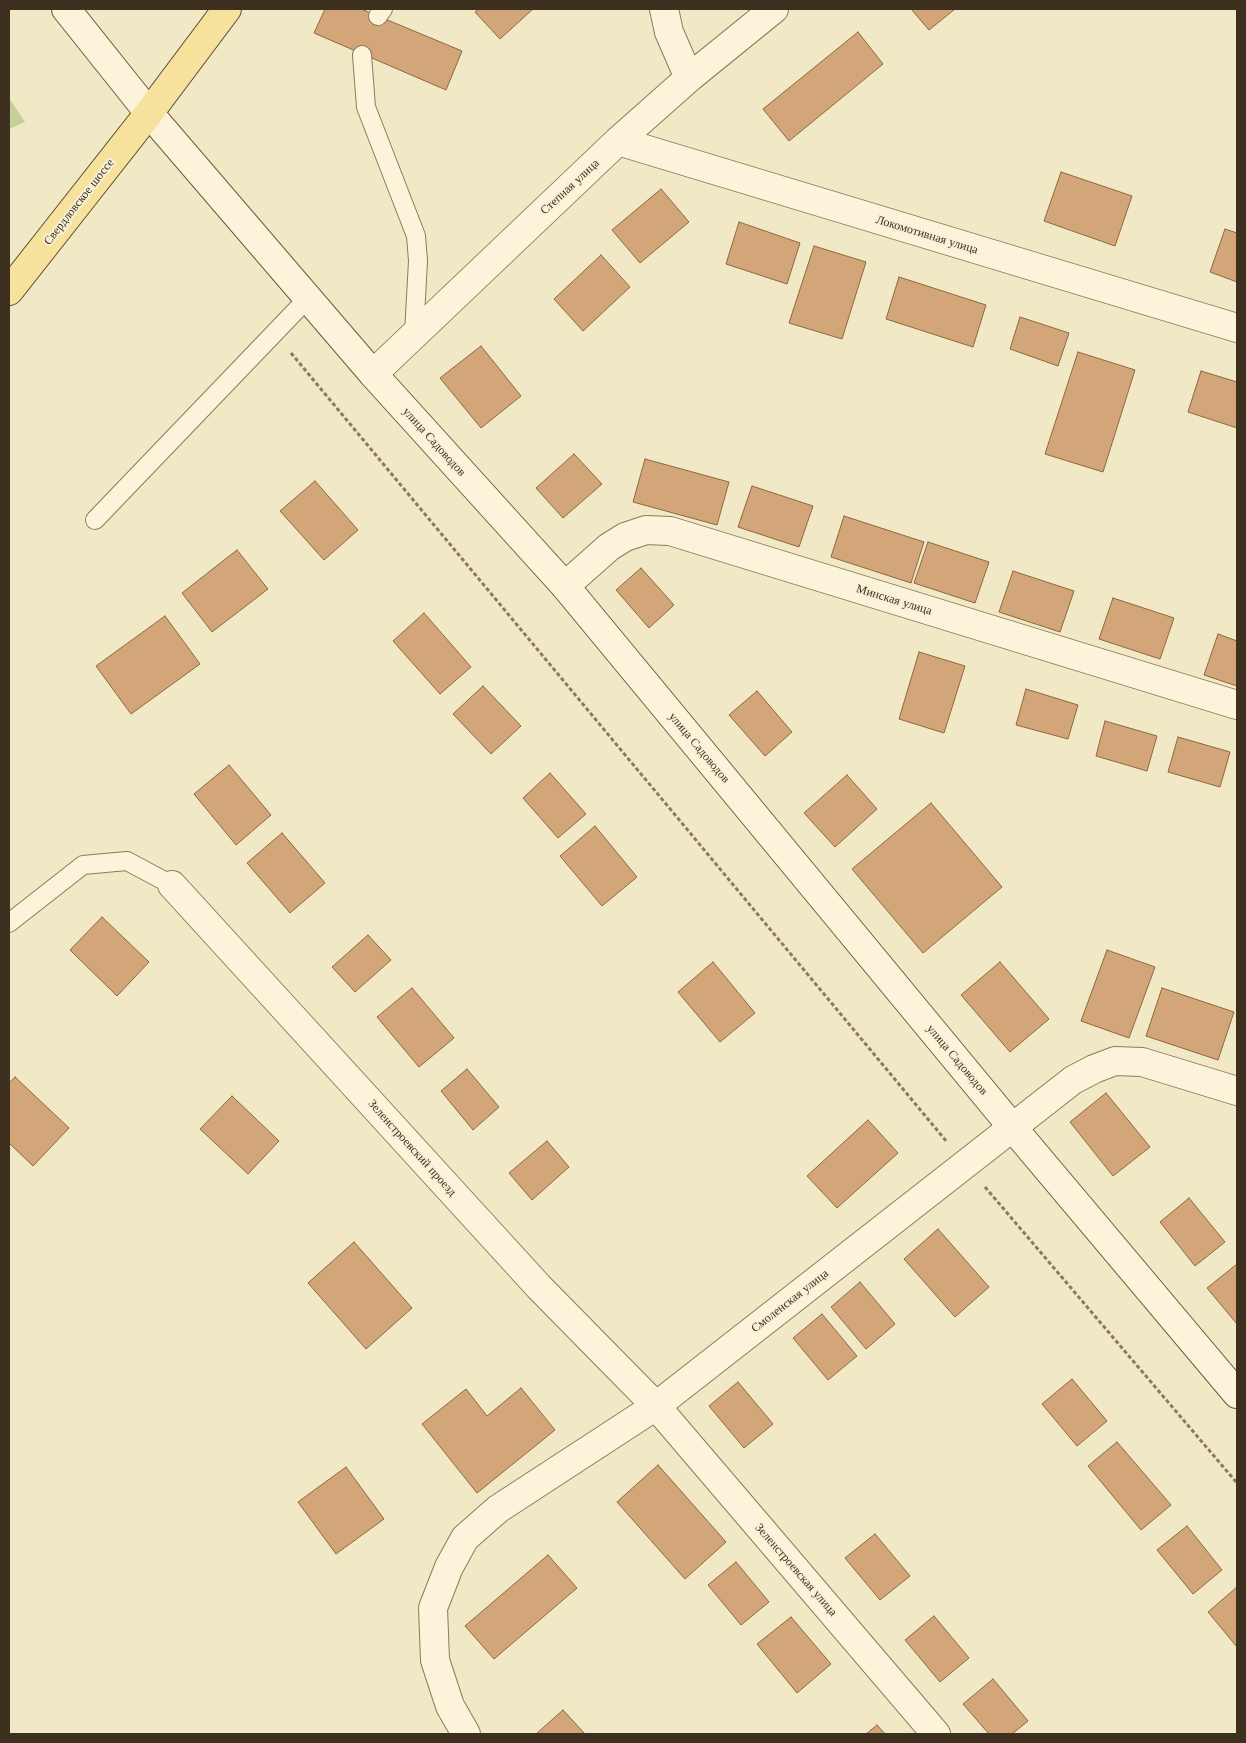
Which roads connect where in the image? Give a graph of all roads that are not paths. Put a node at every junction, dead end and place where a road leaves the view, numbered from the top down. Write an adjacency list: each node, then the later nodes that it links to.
1 (66, 9): 7 (street, улица Садоводов)
2 (227, 9): 7 (main road, Свердловское шоссе)
3 (664, 9): 6 (street)
4 (774, 9): 6 (street, Степная улица)
5 (362, 55): 12 (lane)
6 (689, 78): 8 (street, Степная улица)
7 (149, 113): 9 (main road, Свердловское шоссе); 10 (street, улица Садоводов)
8 (618, 141): 11 (street, Локомотивная улица); 12 (street, Степная улица)
9 (9, 291)
10 (308, 298): 13 (street, улица Садоводов); 14 (lane)
11 (1237, 328)
12 (414, 334): 13 (street, Степная улица)
13 (374, 374): 15 (street, улица Садоводов)
14 (95, 520)
15 (564, 586): 16 (street, Минская улица); 20 (street, улица Садоводов)
16 (1237, 705)
17 (172, 886): 18 (lane); 22 (street, Зеленстроевский проезд)
18 (9, 923)
19 (1237, 1090): 20 (street, Смоленская улица)
20 (1012, 1128): 21 (street, улица Садоводов); 22 (street, Смоленская улица)
21 (1237, 1394)
22 (656, 1406): 23 (street, Смоленская улица); 24 (street, Зеленстроевская улица)
23 (466, 1734)
24 (936, 1734)

